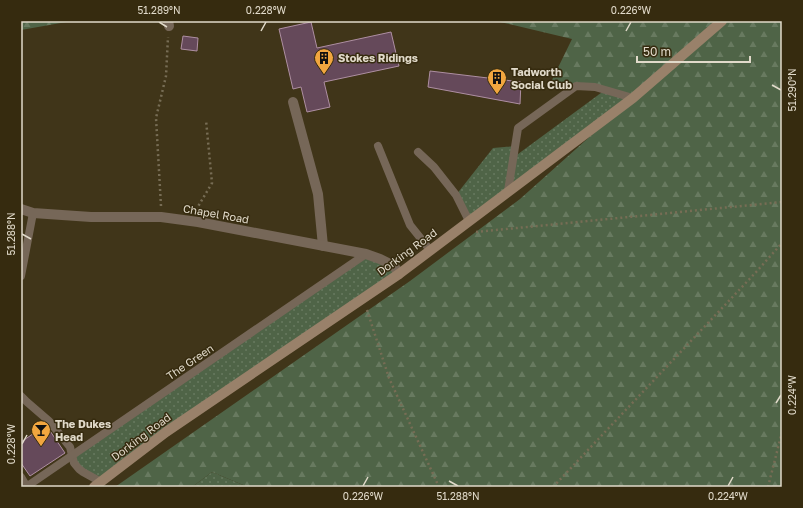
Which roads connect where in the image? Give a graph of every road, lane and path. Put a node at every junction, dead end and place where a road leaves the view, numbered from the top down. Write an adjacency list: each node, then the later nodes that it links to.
1 (722, 21): 3 (main road, Dorking Road)
2 (169, 24): 12 (path)
3 (633, 98): 8 (main road, Dorking Road); 8 (lane)
4 (293, 102): 17 (street)
5 (206, 120): 13 (path)
6 (378, 146): 18 (lane)
7 (418, 152): 14 (lane)
8 (508, 191): 14 (main road, Dorking Road)
9 (782, 202): 15 (path)
10 (21, 209): 11 (street, Chapel Road)
11 (33, 213): 12 (street, Chapel Road); 21 (lane)
12 (161, 217): 13 (street, Chapel Road)
13 (189, 221): 17 (street, Chapel Road)
14 (469, 221): 18 (main road, Dorking Road)
15 (475, 232)
16 (782, 243): 30 (path)
17 (323, 246): 19 (street, Chapel Road)
18 (430, 250): 20 (main road, Dorking Road)
19 (366, 254): 20 (street, Chapel Road); 25 (lane, The Green)
20 (399, 274): 22 (main road, Dorking Road)
21 (21, 276)
22 (364, 298): 27 (main road, Dorking Road); 29 (path)
23 (21, 396): 25 (lane)
24 (782, 432): 31 (path)
25 (73, 455): 27 (lane); 28 (lane, The Green)
26 (21, 476): 28 (lane)
27 (98, 485)
28 (27, 487)
29 (439, 487)
30 (553, 487)
31 (768, 487)

